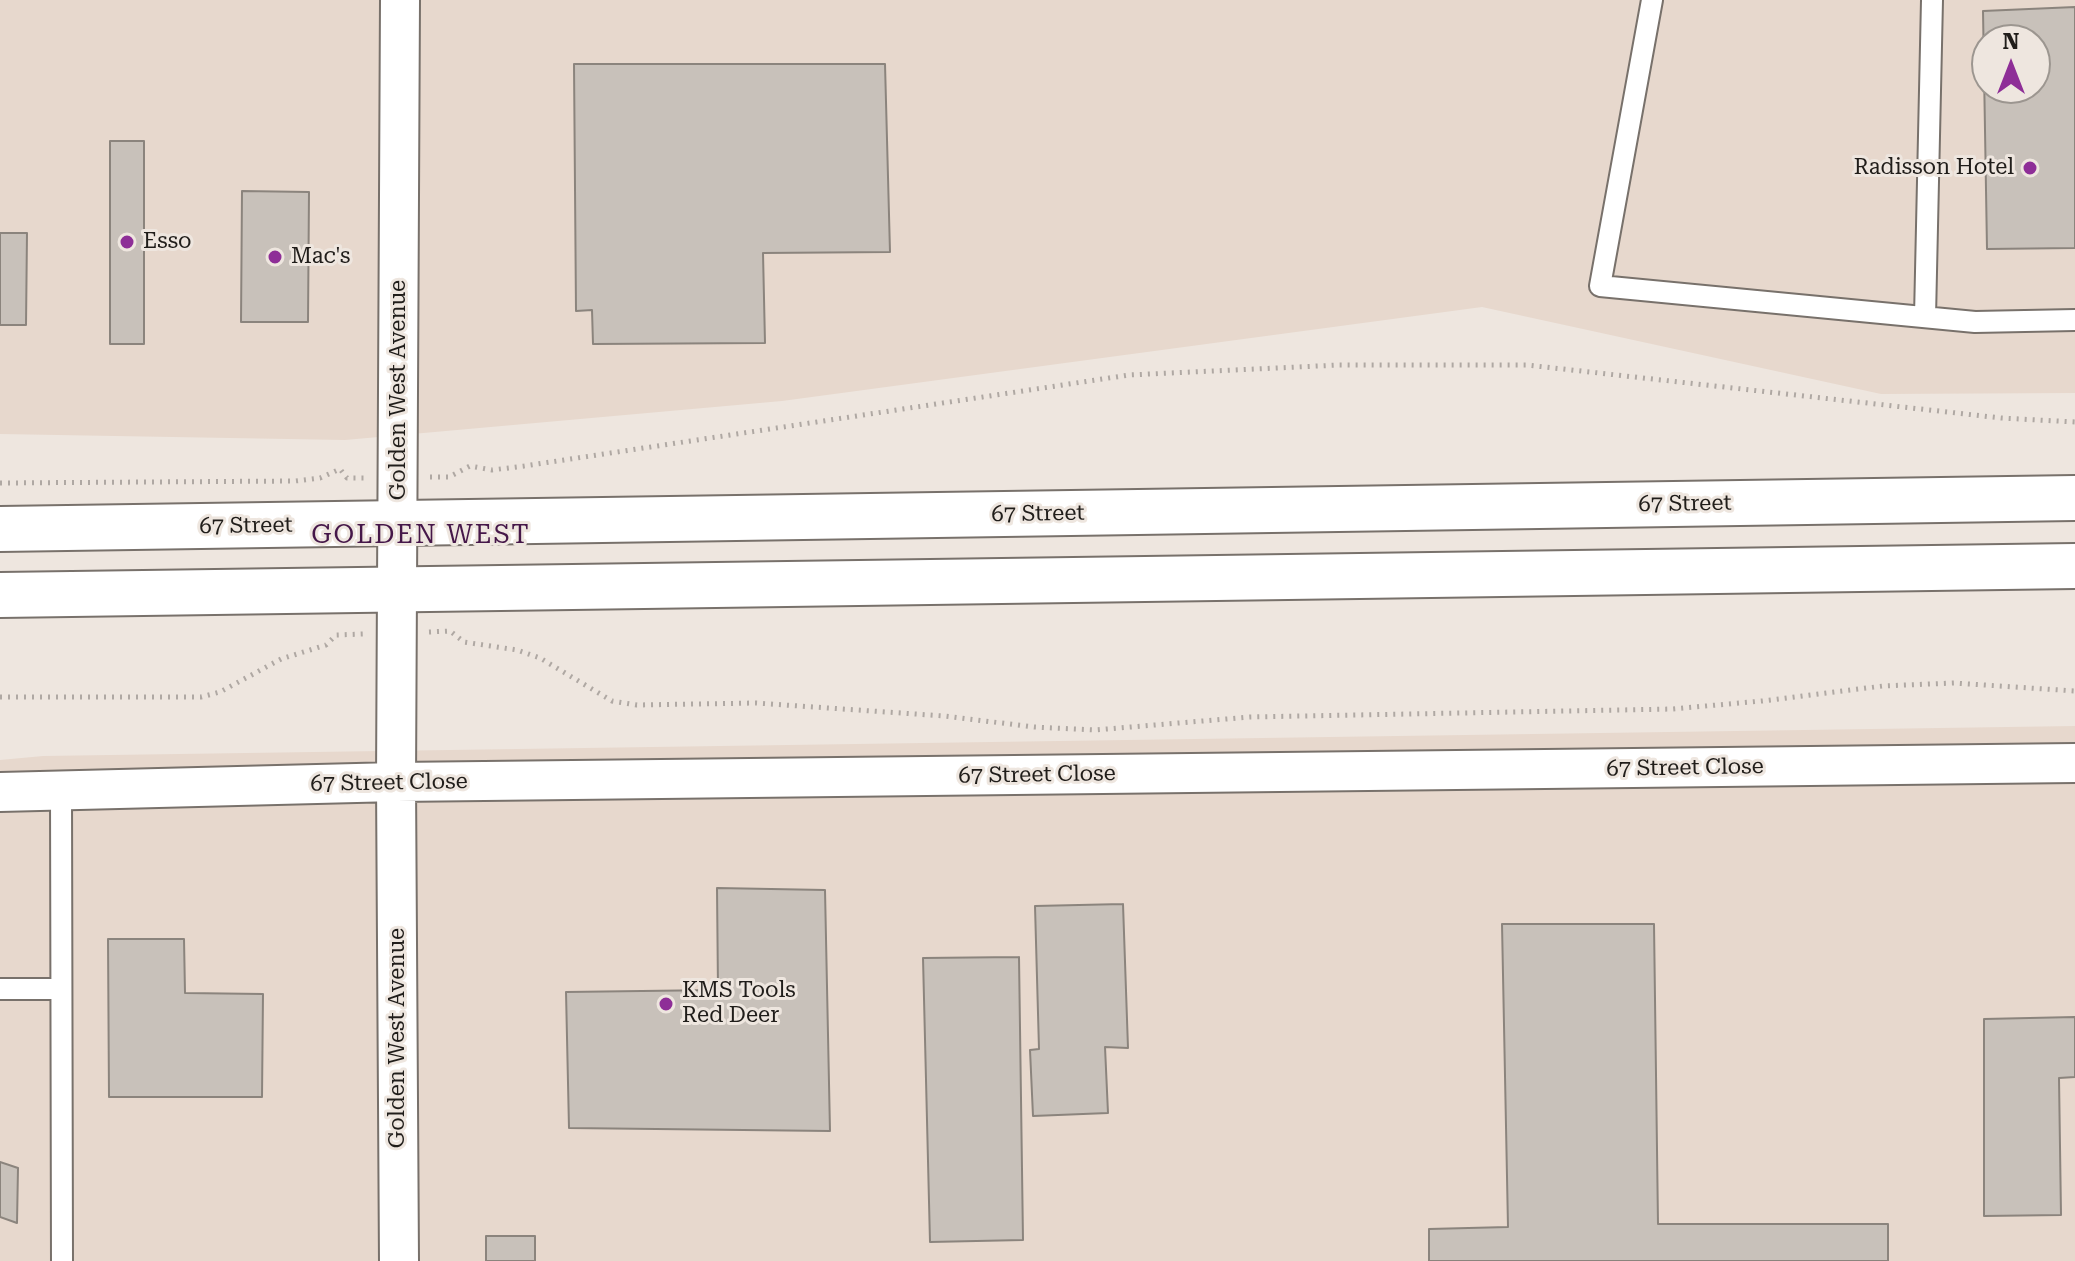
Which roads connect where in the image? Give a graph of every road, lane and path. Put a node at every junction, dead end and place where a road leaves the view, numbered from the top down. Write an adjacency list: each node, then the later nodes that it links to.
1 (400, 0): 11 (street, Golden West Avenue)
2 (1652, 0): 4 (lane)
3 (1932, 0): 4 (lane)
4 (1925, 317): 5 (lane)
5 (2075, 320)
6 (2075, 422): 7 (path)
7 (470, 466)
8 (344, 475): 9 (path)
9 (0, 483)
10 (2075, 498): 11 (main road, 67 Street)
11 (399, 524): 12 (main road, 67 Street); 14 (street, Golden West Avenue)
12 (0, 529)
13 (2075, 566): 14 (main road)
14 (399, 588): 15 (main road); 21 (street, Golden West Avenue)
15 (0, 595)
16 (464, 642): 18 (path)
17 (326, 645): 19 (path)
18 (2075, 691)
19 (0, 697)
20 (2075, 763): 21 (street, 67 Street Close)
21 (396, 782): 22 (street, 67 Street Close); 27 (street, Golden West Avenue)
22 (61, 791): 23 (street, 67 Street Close); 25 (lane)
23 (0, 792)
24 (0, 989): 25 (lane)
25 (61, 989): 26 (lane)
26 (62, 1261)
27 (399, 1261)

